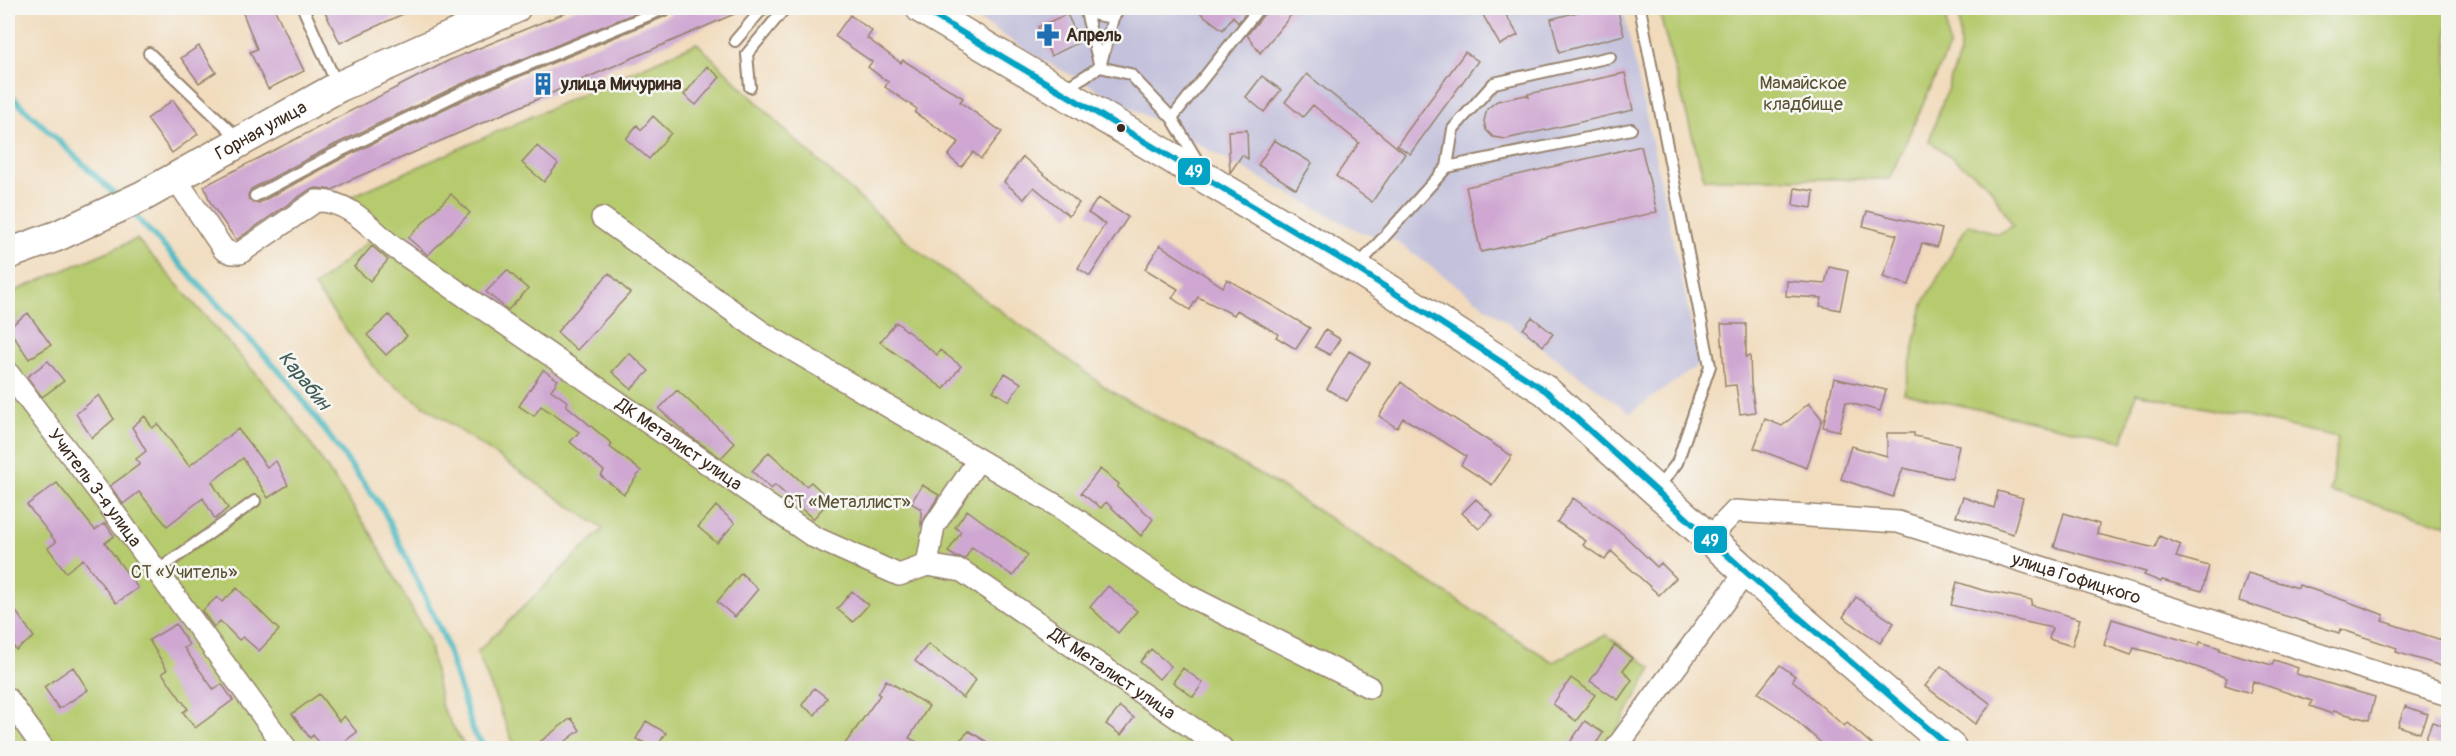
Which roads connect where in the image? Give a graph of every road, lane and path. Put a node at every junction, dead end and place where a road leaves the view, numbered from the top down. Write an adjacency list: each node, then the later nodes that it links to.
1 (303, 8): 17 (lane)
2 (515, 8): 17 (street, Горная улица)
3 (666, 8): 25 (lane)
4 (763, 8): 12 (lane)
5 (785, 8): 18 (lane)
6 (921, 8): 16 (street)
7 (1120, 8): 11 (lane)
8 (1259, 8): 19 (lane)
9 (1640, 8): 31 (lane)
10 (1086, 10): 11 (lane); 15 (lane)
11 (1113, 18): 15 (lane)
12 (735, 41)
13 (149, 53): 21 (lane)
14 (1610, 57): 22 (lane)
15 (1100, 67): 16 (lane); 19 (lane)
16 (1054, 86): 24 (street)
17 (338, 87): 21 (street, Горная улица)
18 (750, 87)
19 (1172, 118): 24 (lane)
20 (1631, 129): 22 (lane)
21 (241, 141): 23 (street, Горная улица)
22 (1447, 167): 28 (lane)
23 (176, 179): 27 (street, Горная улица); 34 (street, ДК Металист улица)
24 (1209, 181): 28 (street)
25 (255, 196)
26 (602, 218): 30 (street)
27 (8, 254)
28 (1356, 268): 31 (street)
29 (8, 373): 35 (street, Учитель 3-я улица)
30 (978, 460): 34 (street); 37 (street)
31 (1657, 489): 33 (street)
32 (255, 501): 35 (lane)
33 (1710, 538): 36 (street); 38 (street, улица Гофицкого)
34 (927, 565): 42 (street, ДК Металист улица)
35 (157, 572): 41 (street, Учитель 3-я улица)
36 (1746, 572): 43 (street); 44 (street)
37 (1369, 687)
38 (2448, 695)
39 (8, 699): 40 (street)
40 (43, 748)
41 (286, 748)
42 (1222, 748)
43 (1616, 748)
44 (1951, 748)

